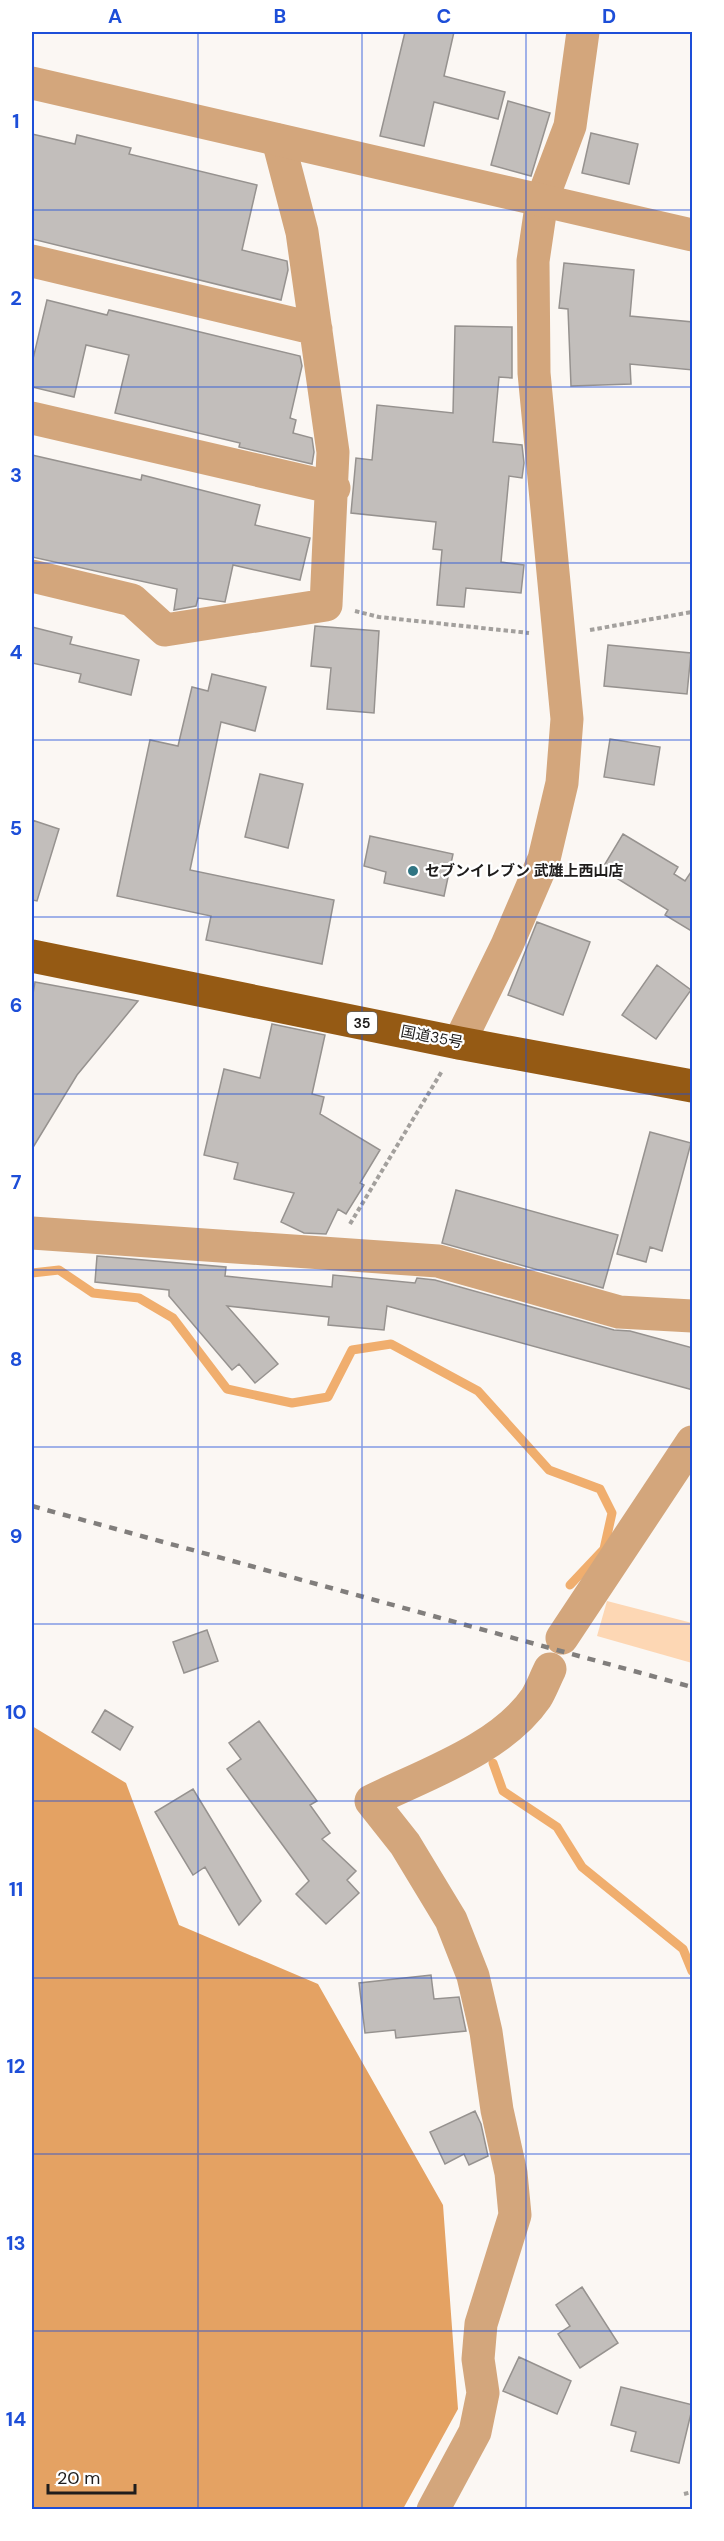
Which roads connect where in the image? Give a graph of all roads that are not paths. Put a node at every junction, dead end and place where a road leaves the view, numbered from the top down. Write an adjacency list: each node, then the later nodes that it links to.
1 (583, 32): 4 (street)
2 (32, 83): 3 (street)
3 (278, 140): 4 (street); 7 (street)
4 (542, 200): 5 (street); 12 (street)
5 (693, 235)
6 (32, 261): 7 (street)
7 (316, 329): 9 (street)
8 (32, 418): 9 (street)
9 (334, 488): 10 (street)
10 (32, 576)
11 (32, 956): 12 (highway, 国道35号 / 35)
12 (459, 1043): 13 (highway, 国道35号 / 35)
13 (693, 1086)
14 (32, 1233): 15 (street)
15 (693, 1316)
16 (693, 1442): 17 (street)
17 (562, 1638)
18 (550, 1669): 19 (street)
19 (433, 2510)

